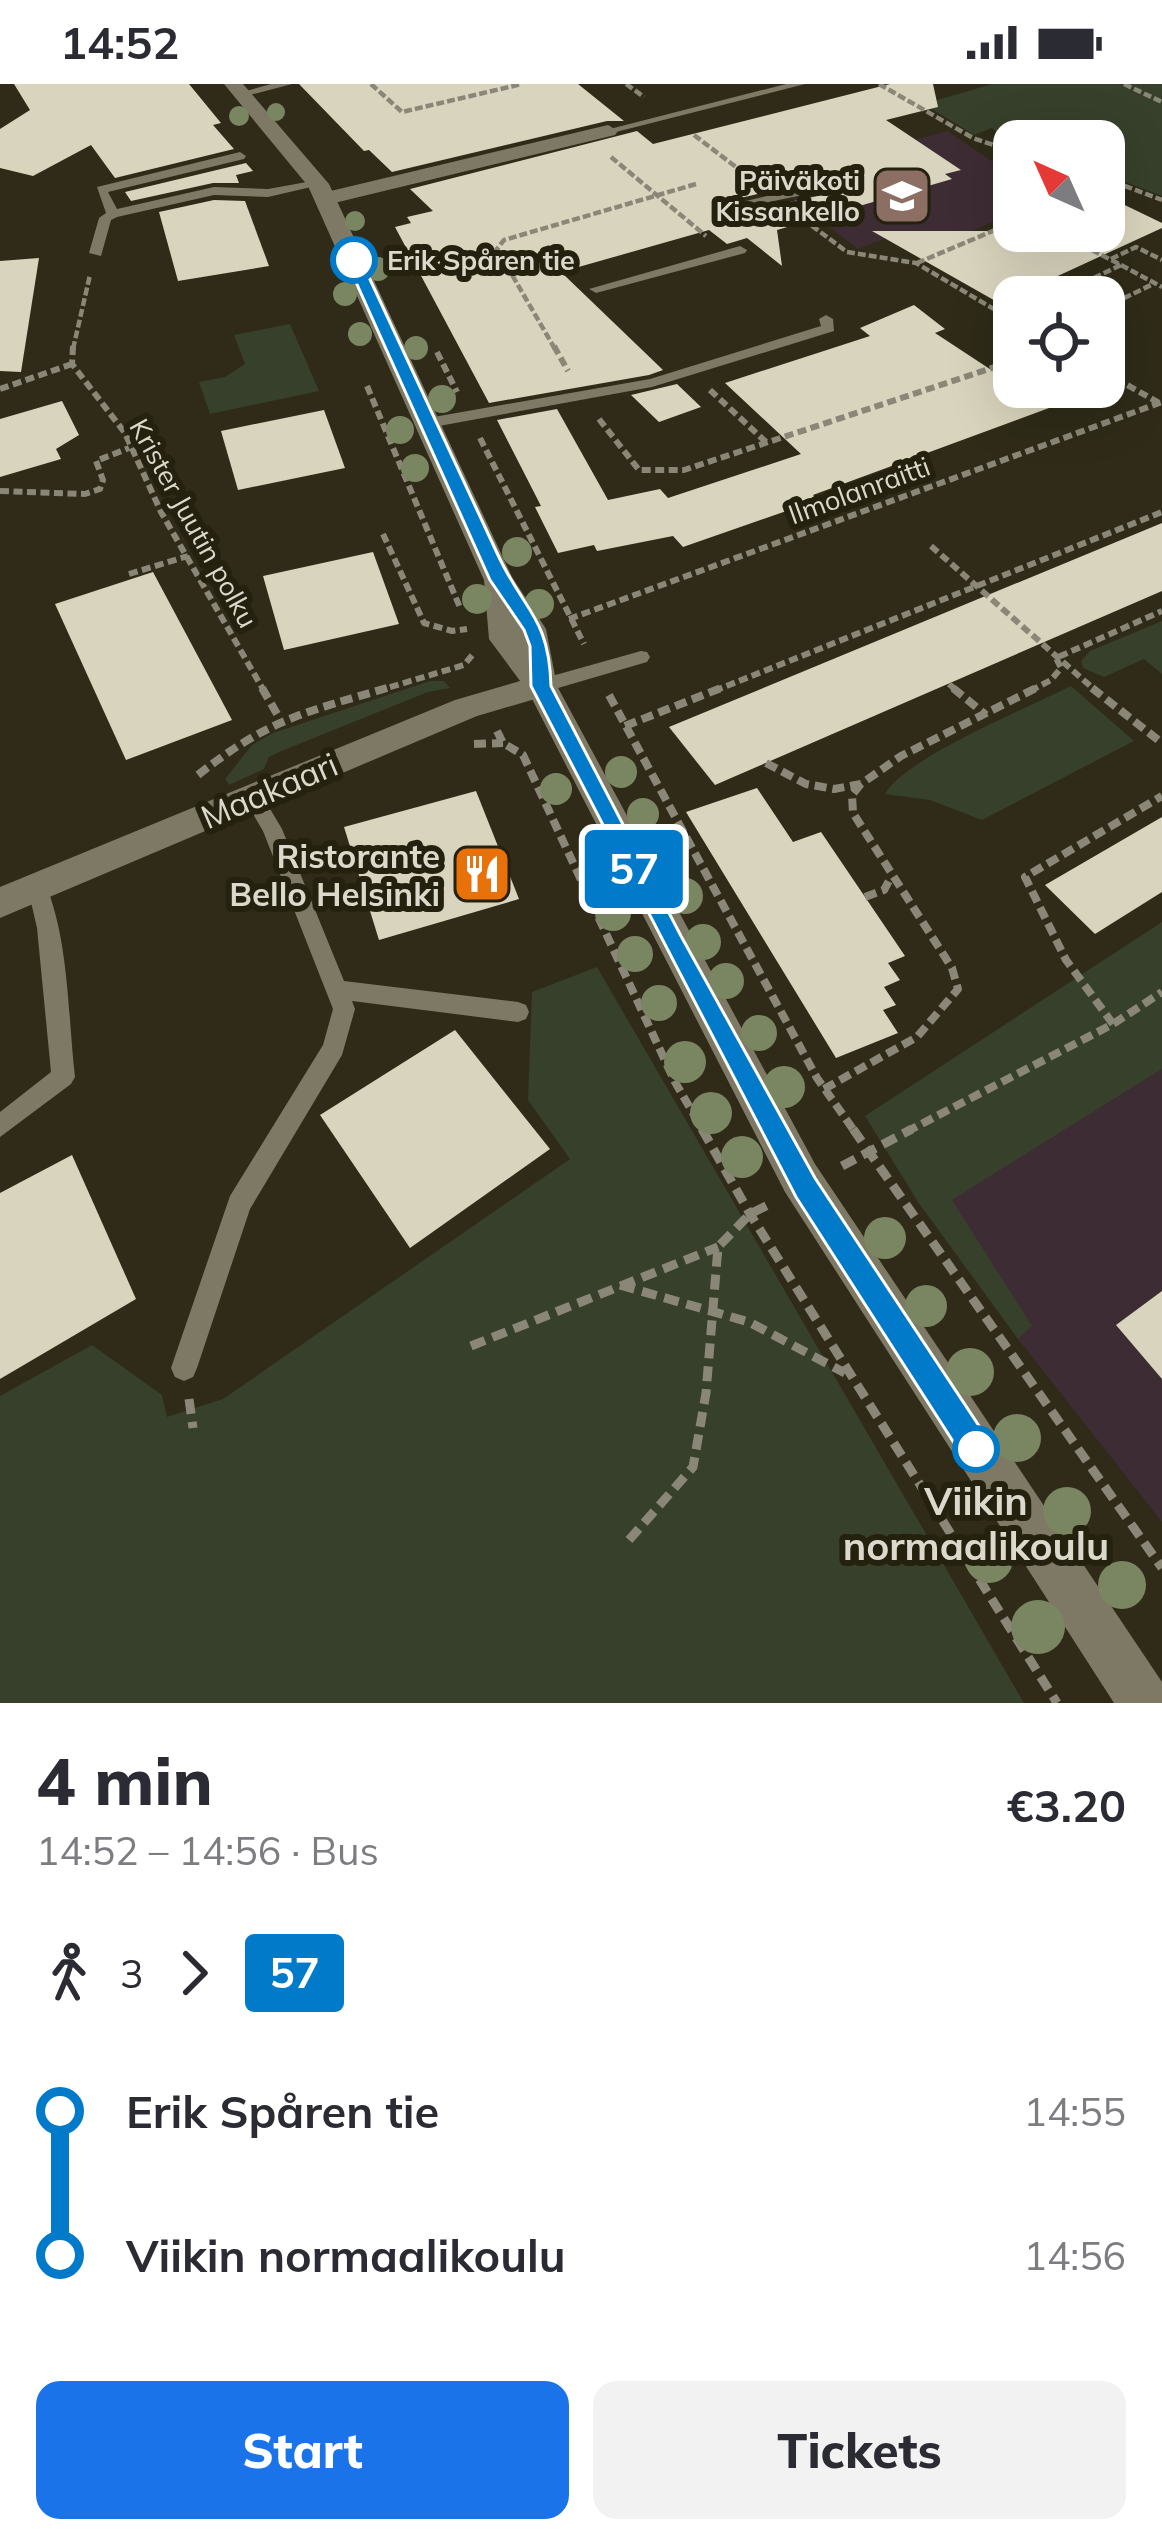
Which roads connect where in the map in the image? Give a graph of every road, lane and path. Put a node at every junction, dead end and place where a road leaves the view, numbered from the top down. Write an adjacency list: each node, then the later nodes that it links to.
1 (286, 84): 7 (lane)
2 (371, 84): 3 (path)
3 (523, 84)
4 (799, 84): 9 (lane)
5 (879, 84): 10 (path)
6 (1124, 84): 8 (path)
7 (238, 89): 14 (street)
8 (1162, 102)
9 (597, 134): 14 (street); 19 (path)
10 (993, 145)
11 (240, 156): 17 (lane)
12 (827, 186): 16 (lane)
13 (1125, 186): 15 (path)
14 (322, 192): 17 (lane); 37 (street)
15 (1162, 200)
16 (726, 207)
17 (112, 214): 21 (lane)
18 (993, 231): 24 (path)
19 (732, 251): 28 (lane)
20 (1095, 252): 22 (path)
21 (96, 253): 31 (path)
22 (1110, 260): 23 (path); 25 (path)
23 (1162, 260)
24 (916, 263)
25 (1121, 266): 26 (path); 27 (path)
26 (1099, 276)
27 (1158, 285): 29 (path)
28 (596, 289)
29 (1125, 299)
30 (826, 319): 32 (lane)
31 (72, 364): 35 (path); 39 (path, Krister Juutin polku)
32 (690, 371): 37 (lane); 38 (path)
33 (363, 376): 49 (path)
34 (1125, 383): 36 (path)
35 (0, 389)
36 (1161, 403): 48 (path, Ilmolanraitti)
37 (428, 423): 53 (street)
38 (766, 442)
39 (129, 448): 40 (path); 44 (path, Krister Juutin polku)
40 (0, 491)
41 (1162, 512): 46 (path)
42 (383, 534): 49 (path)
43 (932, 546): 46 (path)
44 (188, 556): 45 (path); 55 (path, Krister Juutin polku)
45 (129, 574)
46 (975, 586): 51 (path); 71 (path)
47 (1162, 611): 51 (path)
48 (571, 618)
49 (469, 628): 55 (path)
50 (641, 657): 53 (lane)
51 (1056, 658): 54 (path); 57 (path)
52 (949, 684): 54 (path)
53 (541, 686): 61 (street, Maakaari); 84 (street)
54 (986, 715): 60 (path)
55 (280, 719): 59 (path)
56 (503, 743): 74 (path)
57 (1162, 743)
58 (766, 763): 60 (path)
59 (198, 775)
60 (860, 784): 63 (path)
61 (254, 796): 64 (street, Maakaari); 67 (lane)
62 (1162, 796): 70 (path)
63 (889, 871): 65 (path); 71 (path)
64 (38, 889): 66 (street, Maakaari); 72 (lane)
65 (865, 897)
66 (0, 903)
67 (337, 990): 69 (lane); 79 (lane)
68 (1162, 992): 70 (path)
69 (518, 1012)
70 (1113, 1024): 73 (path)
71 (824, 1089): 73 (path)
72 (0, 1126)
73 (866, 1152): 82 (path)
74 (750, 1214): 75 (path); 80 (path)
75 (718, 1247): 76 (path); 77 (path)
76 (618, 1285): 77 (path); 78 (path)
77 (713, 1312): 80 (path); 81 (path)
78 (471, 1346)
79 (184, 1368)
80 (849, 1376): 83 (path)
81 (629, 1540)
82 (1162, 1568)
83 (1057, 1703)
84 (1145, 1703)

